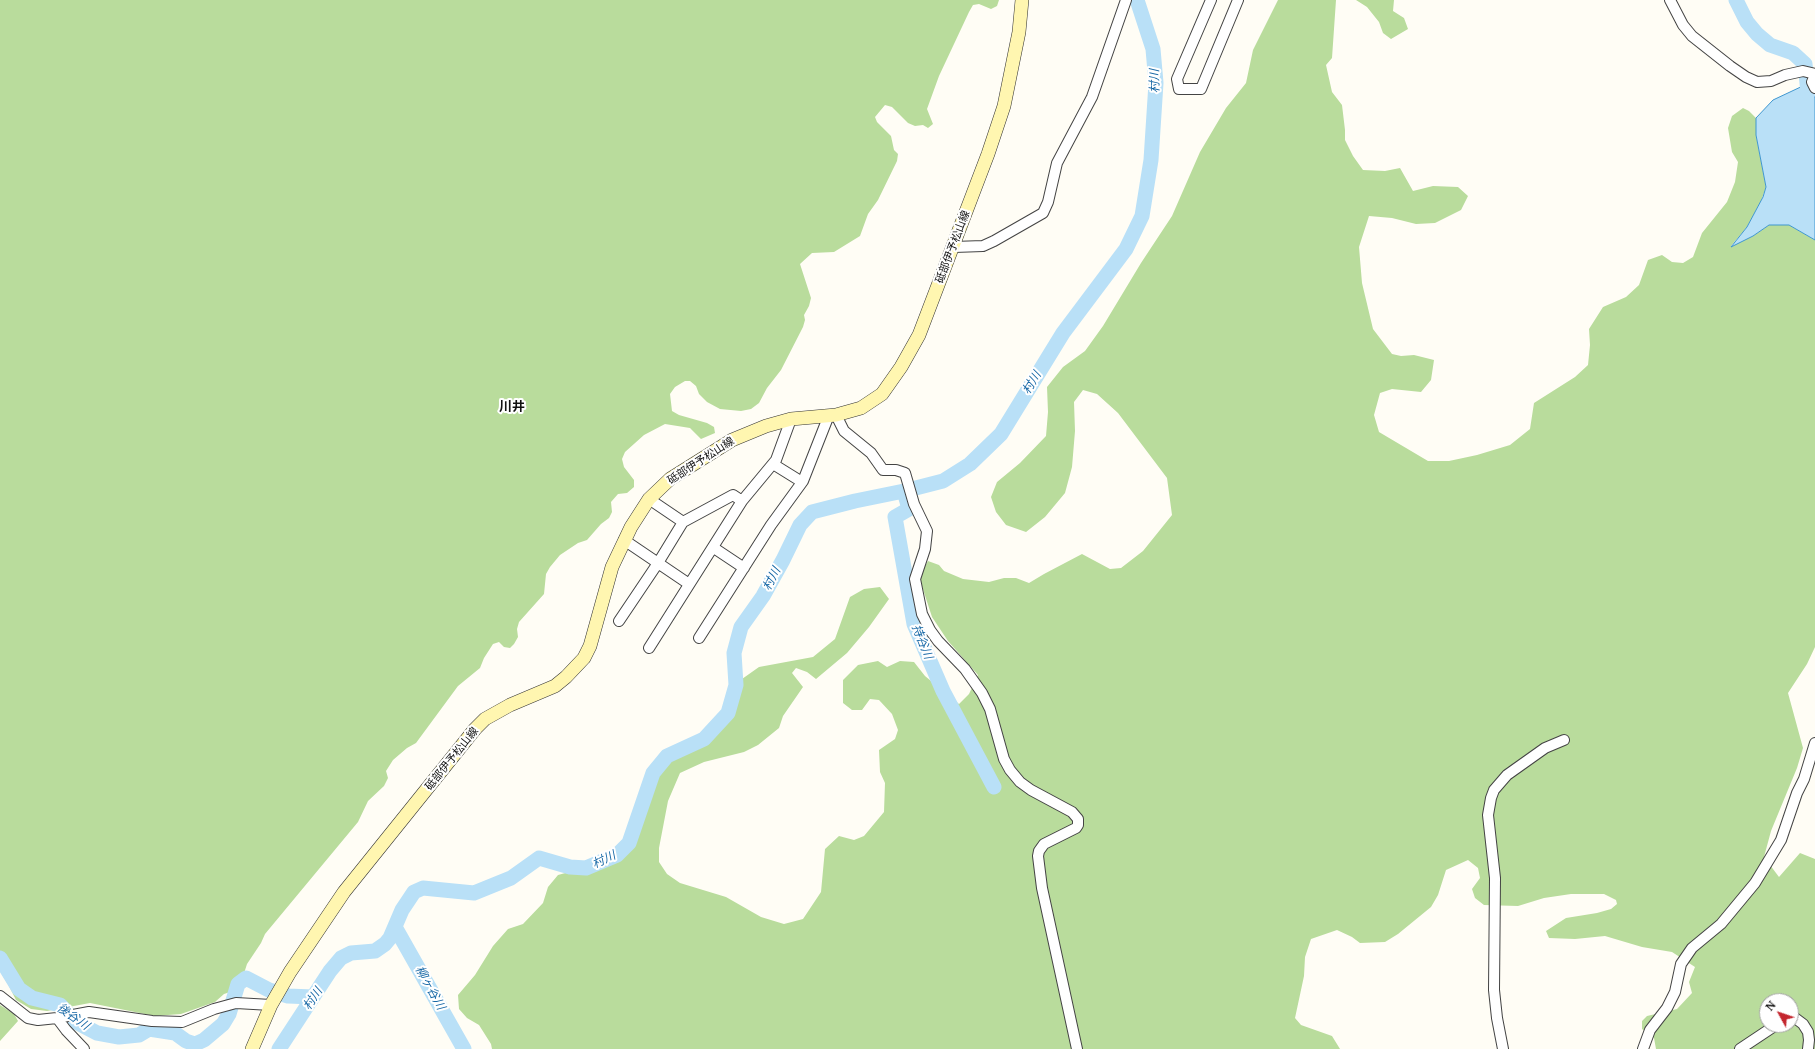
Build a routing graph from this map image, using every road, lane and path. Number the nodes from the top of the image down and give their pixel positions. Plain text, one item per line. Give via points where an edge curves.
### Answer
1 (1022, 0) edge
2 (1126, 0) edge
3 (1211, 0) edge
4 (1238, 0) edge
5 (1670, 0) edge
6 (1815, 74) edge
7 (1815, 88) edge
8 (954, 247) junction
9 (833, 415) junction
10 (791, 419) junction
11 (773, 464) junction
12 (802, 482) junction
13 (649, 499) junction
14 (742, 501) junction
15 (683, 522) junction
16 (624, 540) junction
17 (714, 548) junction
18 (658, 563) junction
19 (744, 568) junction
20 (689, 584) junction
21 (619, 621) dead end
22 (698, 638) dead end
23 (649, 648) dead end
24 (1564, 740) dead end
25 (1815, 743) edge
26 (0, 996) edge
27 (271, 1005) junction
28 (57, 1018) junction
29 (1799, 1021) edge
30 (1764, 1033) edge
31 (84, 1049) edge
32 (252, 1049) edge
33 (1077, 1049) edge
34 (1504, 1049) edge
35 (1643, 1049) edge
36 (1740, 1049) edge
37 (1808, 1049) edge

1 - 8 main road, 砥部伊予松山線 via 1019,32 1004,106
2 - 8 street via 1092,97 1057,163 1048,202 1042,213 983,246
3 - 4 street via 1177,79 1179,88 1201,89
5 - 6 street via 1692,36 1746,77 1757,82 1771,81 1803,71
6 - 7 street via 1812,82
8 - 9 main road, 砥部伊予松山線 via 918,336 882,394 861,408
9 - 10 main road, 砥部伊予松山線
9 - 12 street
9 - 33 street via 844,431 871,453 883,470 905,473 914,504 927,531 925,549 915,580 922,614 938,641 965,669 982,693 990,709 1004,759 1010,770 1031,790 1072,812 1078,819 1076,828 1044,844 1038,856 1042,888
10 - 11 street
10 - 13 main road, 砥部伊予松山線 via 732,440 670,479
11 - 12 street
11 - 14 street
12 - 19 street via 771,524
13 - 15 street
13 - 16 main road, 砥部伊予松山線
14 - 15 street via 733,495
14 - 17 street
15 - 18 street
16 - 18 street
16 - 27 main road, 砥部伊予松山線 via 612,567 590,646 584,658 566,678 554,686 510,705 474,730 344,892
17 - 19 street
17 - 20 street
18 - 20 street
18 - 21 street
19 - 22 street
20 - 23 street
24 - 34 street via 1545,748 1507,775 1494,790 1491,798 1488,815 1495,878 1494,990
25 - 35 street via 1781,840 1755,882 1721,924 1692,948 1681,964 1675,992 1667,1008 1650,1030
26 - 28 street via 28,1018
27 - 28 street via 236,1003 182,1022 159,1022 89,1012
27 - 32 main road, 砥部伊予松山線
28 - 31 street
29 - 37 street via 1808,1032
30 - 36 street

